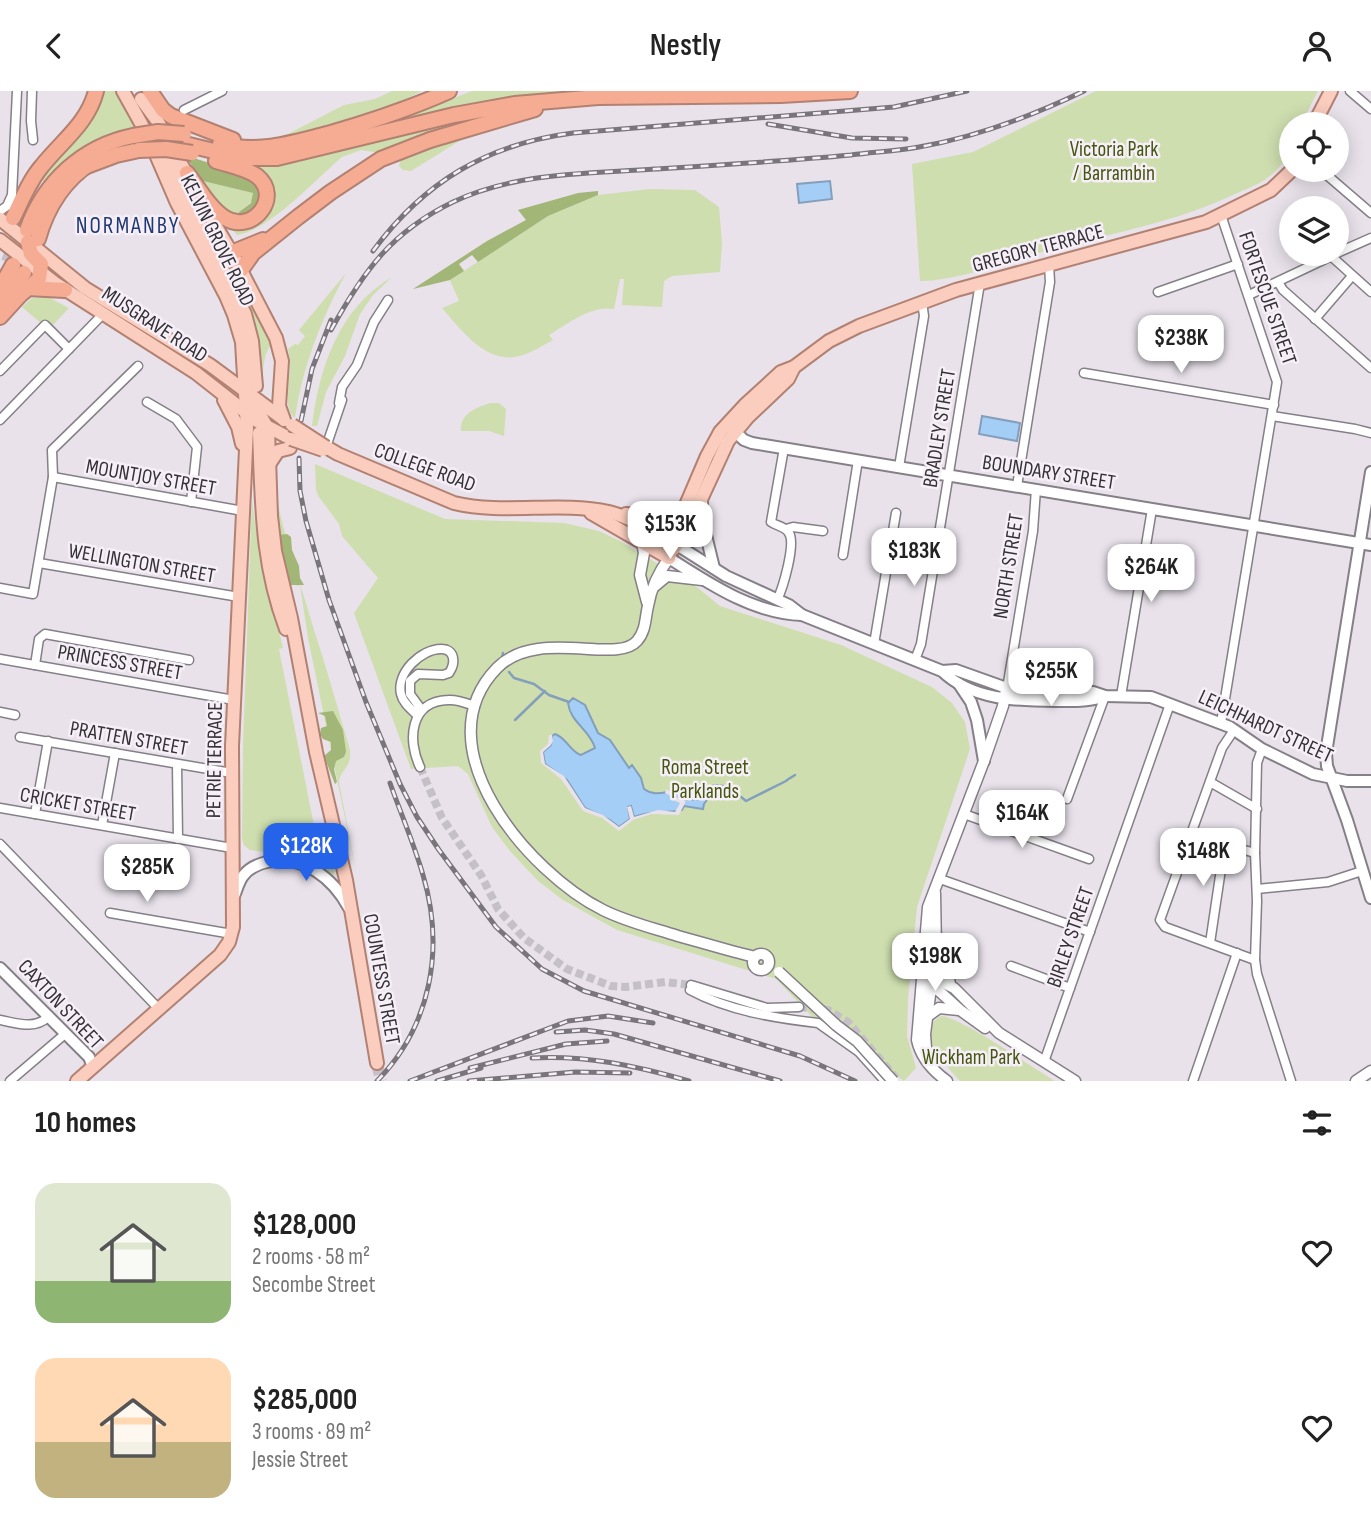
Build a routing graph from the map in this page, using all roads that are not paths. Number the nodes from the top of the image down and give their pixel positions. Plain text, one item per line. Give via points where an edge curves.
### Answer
1 (17, 91) edge
2 (32, 91) edge
3 (96, 91) edge
4 (123, 91) edge
5 (222, 91) edge
6 (429, 91) edge
7 (449, 91) edge
8 (850, 91) edge
9 (1331, 91) edge
10 (1350, 91) edge
11 (143, 94) edge
12 (598, 97) junction
13 (1371, 109) edge
14 (184, 110) dead end
15 (402, 111) junction
16 (1320, 112) edge
17 (33, 140) dead end
18 (136, 143) junction
19 (188, 144) junction
20 (246, 148) junction
21 (187, 173) junction
22 (1279, 182) edge
23 (1335, 182) edge
24 (1371, 213) edge
25 (1221, 215) junction
26 (19, 224) edge
27 (277, 234) junction
28 (1371, 238) edge
29 (0, 240) edge
30 (1349, 248) edge
31 (231, 253) junction
32 (212, 260) junction
33 (1049, 264) junction
34 (1238, 264) junction
35 (1311, 266) edge
36 (1344, 266) edge
37 (11, 268) tunnel mouth
38 (241, 270) junction
39 (41, 273) junction
40 (1352, 276) junction
41 (1278, 282) junction
42 (980, 283) junction
43 (27, 288) junction
44 (65, 290) junction
45 (1158, 292) dead end
46 (1371, 292) edge
47 (1248, 295) junction
48 (2, 296) edge
49 (236, 296) junction
50 (388, 300) dead end
51 (922, 302) junction
52 (103, 314) junction
53 (0, 317) edge
54 (1315, 319) junction
55 (69, 349) junction
56 (138, 366) dead end
57 (1371, 368) edge
58 (0, 371) edge
59 (1084, 373) dead end
60 (250, 390) junction
61 (219, 391) junction
62 (147, 402) dead end
63 (1274, 405) junction
64 (247, 414) junction
65 (1272, 416) junction
66 (0, 419) edge
67 (731, 428) junction
68 (263, 430) junction
69 (289, 433) junction
70 (1371, 433) edge
71 (784, 448) junction
72 (330, 452) junction
73 (245, 458) junction
74 (858, 460) junction
75 (270, 465) junction
76 (899, 467) junction
77 (1371, 472) edge
78 (949, 475) junction
79 (53, 477) junction
80 (1017, 487) junction
81 (1036, 489) junction
82 (702, 498) junction
83 (191, 502) junction
84 (584, 509) junction
85 (1152, 509) junction
86 (243, 511) junction
87 (612, 513) junction
88 (896, 513) dead end
89 (682, 515) junction
90 (1254, 526) junction
91 (786, 529) junction
92 (823, 531) dead end
93 (642, 542) junction
94 (1359, 543) junction
95 (674, 544) junction
96 (1371, 545) edge
97 (843, 555) dead end
98 (669, 558) junction
99 (39, 563) junction
100 (714, 568) junction
101 (705, 581) junction
102 (0, 588) edge
103 (653, 589) junction
104 (239, 597) junction
105 (778, 600) junction
106 (648, 606) junction
107 (802, 615) junction
108 (874, 644) junction
109 (296, 656) junction
110 (0, 659) edge
111 (190, 660) dead end
112 (915, 660) junction
113 (35, 665) junction
114 (943, 671) junction
115 (959, 684) junction
116 (1006, 695) junction
117 (1105, 696) junction
118 (1121, 696) junction
119 (234, 700) junction
120 (1170, 704) junction
121 (475, 706) junction
122 (0, 712) edge
123 (419, 712) junction
124 (15, 715) dead end
125 (1221, 723) junction
126 (1234, 730) junction
127 (20, 737) dead end
128 (48, 741) junction
129 (1262, 749) junction
130 (115, 753) junction
131 (984, 761) junction
132 (177, 764) junction
133 (420, 767) tunnel mouth
134 (232, 773) junction
135 (1332, 779) junction
136 (1371, 781) edge
137 (1210, 782) junction
138 (1067, 799) dead end
139 (0, 808) edge
140 (1257, 809) junction
141 (35, 814) junction
142 (964, 814) junction
143 (102, 825) junction
144 (178, 839) junction
145 (0, 844) edge
146 (232, 848) junction
147 (1255, 853) junction
148 (1089, 859) dead end
149 (1362, 871) junction
150 (940, 879) junction
151 (1257, 888) junction
152 (935, 893) junction
153 (1371, 898) edge
154 (233, 900) junction
155 (110, 913) dead end
156 (352, 914) junction
157 (937, 927) junction
158 (1090, 932) junction
159 (232, 934) junction
160 (1210, 943) junction
161 (1237, 953) junction
162 (1255, 960) junction
163 (1011, 966) dead end
164 (0, 968) edge
165 (922, 973) junction
166 (932, 982) junction
167 (950, 984) junction
168 (1070, 988) junction
169 (799, 1007) tunnel mouth
170 (159, 1009) junction
171 (960, 1010) junction
172 (48, 1017) junction
173 (928, 1017) junction
174 (0, 1020) edge
175 (999, 1033) junction
176 (65, 1034) junction
177 (1044, 1062) junction
178 (377, 1063) tunnel mouth
179 (93, 1067) junction
180 (1371, 1071) edge
181 (896, 1080) edge
182 (10, 1081) edge
183 (77, 1081) edge
184 (885, 1081) edge
185 (1075, 1081) edge
186 (1194, 1081) edge
187 (1291, 1081) edge
188 (1356, 1081) edge

1 - 26 street via 8,206
2 - 17 street
3 - 26 highway via 76,134 37,184
4 - 32 main road, KELVIN GROVE ROAD via 177,203
5 - 14 street
6 - 15 highway
7 - 15 highway
8 - 12 highway
9 - 16 main road
10 - 13 street
11 - 20 highway via 171,116
11 - 21 main road, KELVIN GROVE ROAD
11 - 32 main road, KELVIN GROVE ROAD via 159,142
12 - 19 highway via 476,110 277,158 232,156
12 - 27 highway via 500,118 392,154 331,192
15 - 20 highway via 289,145
18 - 19 highway, bridge via 166,149
18 - 19 highway, bridge via 158,132
18 - 26 highway via 83,168 62,189 46,215
18 - 26 highway via 94,149 66,169
19 - 20 highway
19 - 21 highway via 254,174 264,185 265,205 247,222 228,220
21 - 31 main road, KELVIN GROVE ROAD
22 - 25 main road, GREGORY TERRACE
23 - 24 street
25 - 33 main road, GREGORY TERRACE
25 - 34 street, FORTESCUE STREET
26 - 39 highway via 31,254 41,264
26 - 60 main road, MUSGRAVE ROAD via 97,297
27 - 31 highway
27 - 38 highway via 253,253
28 - 30 street
29 - 39 main road, MUSGRAVE ROAD
31 - 32 main road
31 - 38 main road, KELVIN GROVE ROAD
32 - 49 main road, KELVIN GROVE ROAD
32 - 60 main road, KELVIN GROVE ROAD via 239,329
33 - 42 main road, GREGORY TERRACE
33 - 80 street via 1050,282
34 - 45 street
34 - 47 street, FORTESCUE STREET
35 - 41 street
36 - 40 street
37 - 48 highway
38 - 49 main road
38 - 69 main road, KELVIN GROVE ROAD via 282,357 279,406
39 - 43 highway
39 - 44 main road, MUSGRAVE ROAD
40 - 46 street
40 - 54 street
41 - 47 street
41 - 54 street
42 - 51 main road, GREGORY TERRACE
42 - 78 street, BRADLEY STREET
43 - 44 highway
43 - 53 highway
44 - 52 main road, MUSGRAVE ROAD
47 - 63 street, FORTESCUE STREET via 1277,376
49 - 60 main road, KELVIN GROVE ROAD via 249,327
50 - 72 street via 347,382
51 - 67 main road, GREGORY TERRACE via 839,335 781,372
51 - 76 street via 924,316
52 - 55 street
52 - 61 main road, MUSGRAVE ROAD
54 - 57 street
55 - 58 street via 45,325
55 - 66 street
56 - 79 street via 54,447 50,456
59 - 63 street
60 - 64 main road, KELVIN GROVE ROAD
60 - 68 main road, COUNTESS STREET
60 - 69 main road, COLLEGE ROAD
61 - 64 main road, MUSGRAVE ROAD
61 - 73 main road via 238,427
62 - 83 street via 176,419 197,447
63 - 65 street, FORTESCUE STREET
64 - 68 main road, MUSGRAVE ROAD
64 - 73 main road, PETRIE TERRACE
65 - 70 street
65 - 90 street, FORTESCUE STREET
67 - 71 main road, BOUNDARY STREET via 749,442
67 - 82 main road, GREGORY TERRACE
67 - 89 main road, GREGORY TERRACE via 714,441
68 - 69 main road, MUSGRAVE ROAD
68 - 75 main road, COUNTESS STREET
68 - 109 main road, COUNTESS STREET via 262,533
69 - 72 main road, COLLEGE ROAD, bridge
69 - 72 main road
69 - 75 main road
71 - 74 main road, BOUNDARY STREET
71 - 91 street via 771,522
72 - 84 main road, COLLEGE ROAD via 463,505
73 - 86 main road, PETRIE TERRACE
74 - 76 main road, BOUNDARY STREET
74 - 97 street
75 - 109 main road, COUNTESS STREET via 272,530
76 - 78 main road, BOUNDARY STREET
77 - 94 main road
78 - 80 main road, BOUNDARY STREET
78 - 112 street, BRADLEY STREET
79 - 83 street, MOUNTJOY STREET
79 - 99 street
80 - 81 main road, BOUNDARY STREET
81 - 85 main road, BOUNDARY STREET
81 - 116 street, NORTH STREET
82 - 95 main road, GREGORY TERRACE
82 - 100 main road via 702,519
83 - 86 street, MOUNTJOY STREET
84 - 87 main road, COLLEGE ROAD
84 - 93 main road, COLLEGE ROAD
85 - 90 main road, BOUNDARY STREET
85 - 118 street
86 - 104 main road, PETRIE TERRACE
87 - 89 main road
87 - 95 main road, COLLEGE ROAD
88 - 108 street
89 - 95 main road, GREGORY TERRACE
90 - 94 main road, BOUNDARY STREET
90 - 125 street, FORTESCUE STREET
91 - 92 street
91 - 105 street via 791,543
93 - 98 main road, COLLEGE ROAD
93 - 106 street via 640,576
94 - 96 main road, BOUNDARY STREET
94 - 135 main road via 1326,749
95 - 98 main road, GREGORY TERRACE
95 - 100 main road
98 - 101 main road
98 - 103 street
99 - 102 street via 33,594
99 - 104 street, WELLINGTON STREET
100 - 105 main road
101 - 103 street via 667,576
101 - 107 main road via 737,597
103 - 106 street
104 - 119 main road, PETRIE TERRACE
105 - 107 main road
106 - 121 street via 642,634 634,645 620,650 564,646 518,654 488,678
107 - 108 main road
108 - 112 main road
109 - 156 main road, COUNTESS STREET
110 - 113 street, PRINCESS STREET
111 - 113 street via 45,634 39,639
112 - 114 main road
113 - 119 street, PRINCESS STREET
114 - 115 main road
114 - 116 main road via 956,670
115 - 116 main road
115 - 131 main road via 977,720
116 - 117 main road, LEICHHARDT STREET via 1092,701
116 - 131 street
117 - 118 main road, LEICHHARDT STREET
117 - 138 street
118 - 120 main road, LEICHHARDT STREET via 1148,696
119 - 134 main road, PETRIE TERRACE
120 - 125 main road, LEICHHARDT STREET
120 - 158 street, BIRLEY STREET
121 - 123 street via 448,699
121 - 181 street, bridge via 471,737 479,773 515,837 548,873 584,900 616,916 755,957 765,955 769,964
122 - 124 street
123 - 123 street via 401,696 403,678 421,656 446,650 454,660 449,673 418,674 410,681 410,694
123 - 133 street via 412,741
125 - 126 main road, LEICHHARDT STREET
126 - 129 main road, LEICHHARDT STREET
126 - 137 street
127 - 128 street, PRATTEN STREET
128 - 130 street, PRATTEN STREET
128 - 141 street
129 - 135 main road, LEICHHARDT STREET
129 - 140 street via 1257,761
130 - 132 street, PRATTEN STREET
130 - 143 street
131 - 142 street
132 - 134 street, PRATTEN STREET
132 - 144 street
134 - 146 main road, PETRIE TERRACE
135 - 136 main road, LEICHHARDT STREET
135 - 149 main road
137 - 140 street
137 - 160 street via 1160,920 1165,927
139 - 141 street, CRICKET STREET
140 - 147 street
141 - 143 street, CRICKET STREET
142 - 148 street
142 - 150 street
143 - 144 street, CRICKET STREET
144 - 146 street, CRICKET STREET
145 - 170 street
146 - 154 main road, PETRIE TERRACE
147 - 151 street
147 - 160 street via 1226,846
149 - 151 street via 1328,882
149 - 153 main road
150 - 152 street
150 - 158 street
151 - 162 street
152 - 157 street
152 - 165 street via 928,907
154 - 156 main road via 249,870 284,860 318,872 335,887
154 - 159 main road, PETRIE TERRACE
155 - 159 street
156 - 178 main road, COUNTESS STREET
157 - 166 street
157 - 167 street
158 - 168 street, BIRLEY STREET
159 - 170 main road via 222,952
160 - 161 street
161 - 162 street
161 - 186 street
162 - 187 street
163 - 168 street
164 - 172 main road, CAXTON STREET
165 - 166 street
165 - 173 street via 919,1047 947,1081 926,1048
166 - 167 street
166 - 171 street
166 - 173 street
167 - 175 street
168 - 177 street, BIRLEY STREET
169 - 184 street via 767,1008 690,988 704,998 825,1026 859,1052
170 - 179 main road
171 - 173 street via 939,1008
171 - 175 street
172 - 174 street via 33,1025
172 - 176 main road, CAXTON STREET
175 - 177 street
176 - 179 main road, CAXTON STREET via 90,1058
176 - 182 street
177 - 185 street
179 - 183 main road
180 - 188 street

